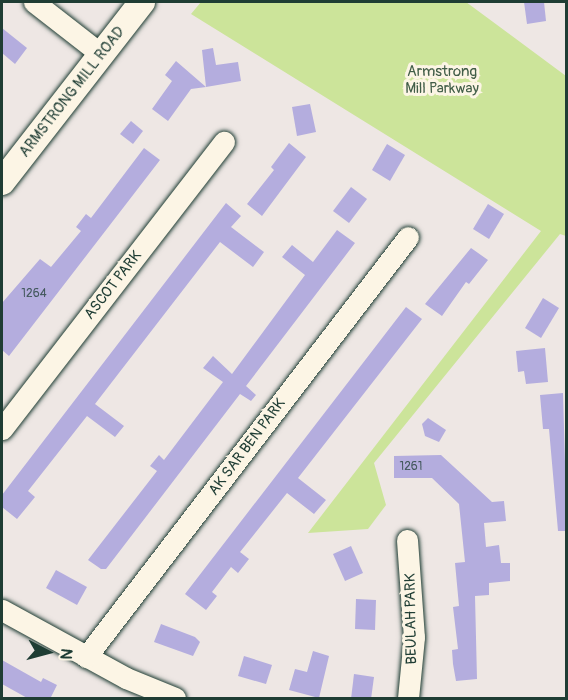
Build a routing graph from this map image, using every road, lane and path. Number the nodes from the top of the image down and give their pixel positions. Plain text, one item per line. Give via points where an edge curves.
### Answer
1 (33, 2) edge
2 (142, 2) edge
3 (102, 55) junction
4 (224, 141) dead end
5 (2, 182) edge
6 (408, 237) dead end
7 (2, 429) edge
8 (407, 540) dead end
9 (2, 610) edge
10 (86, 657) junction
11 (175, 699) edge
12 (408, 699) edge

1 - 3 street
2 - 3 main road, ARMSTRONG MILL ROAD
3 - 5 main road, ARMSTRONG MILL ROAD
4 - 7 street, ASCOT PARK
6 - 10 street, AK SAR BEN PARK
8 - 12 street, BEULAH PARK via 414,637
9 - 10 street
10 - 11 street

